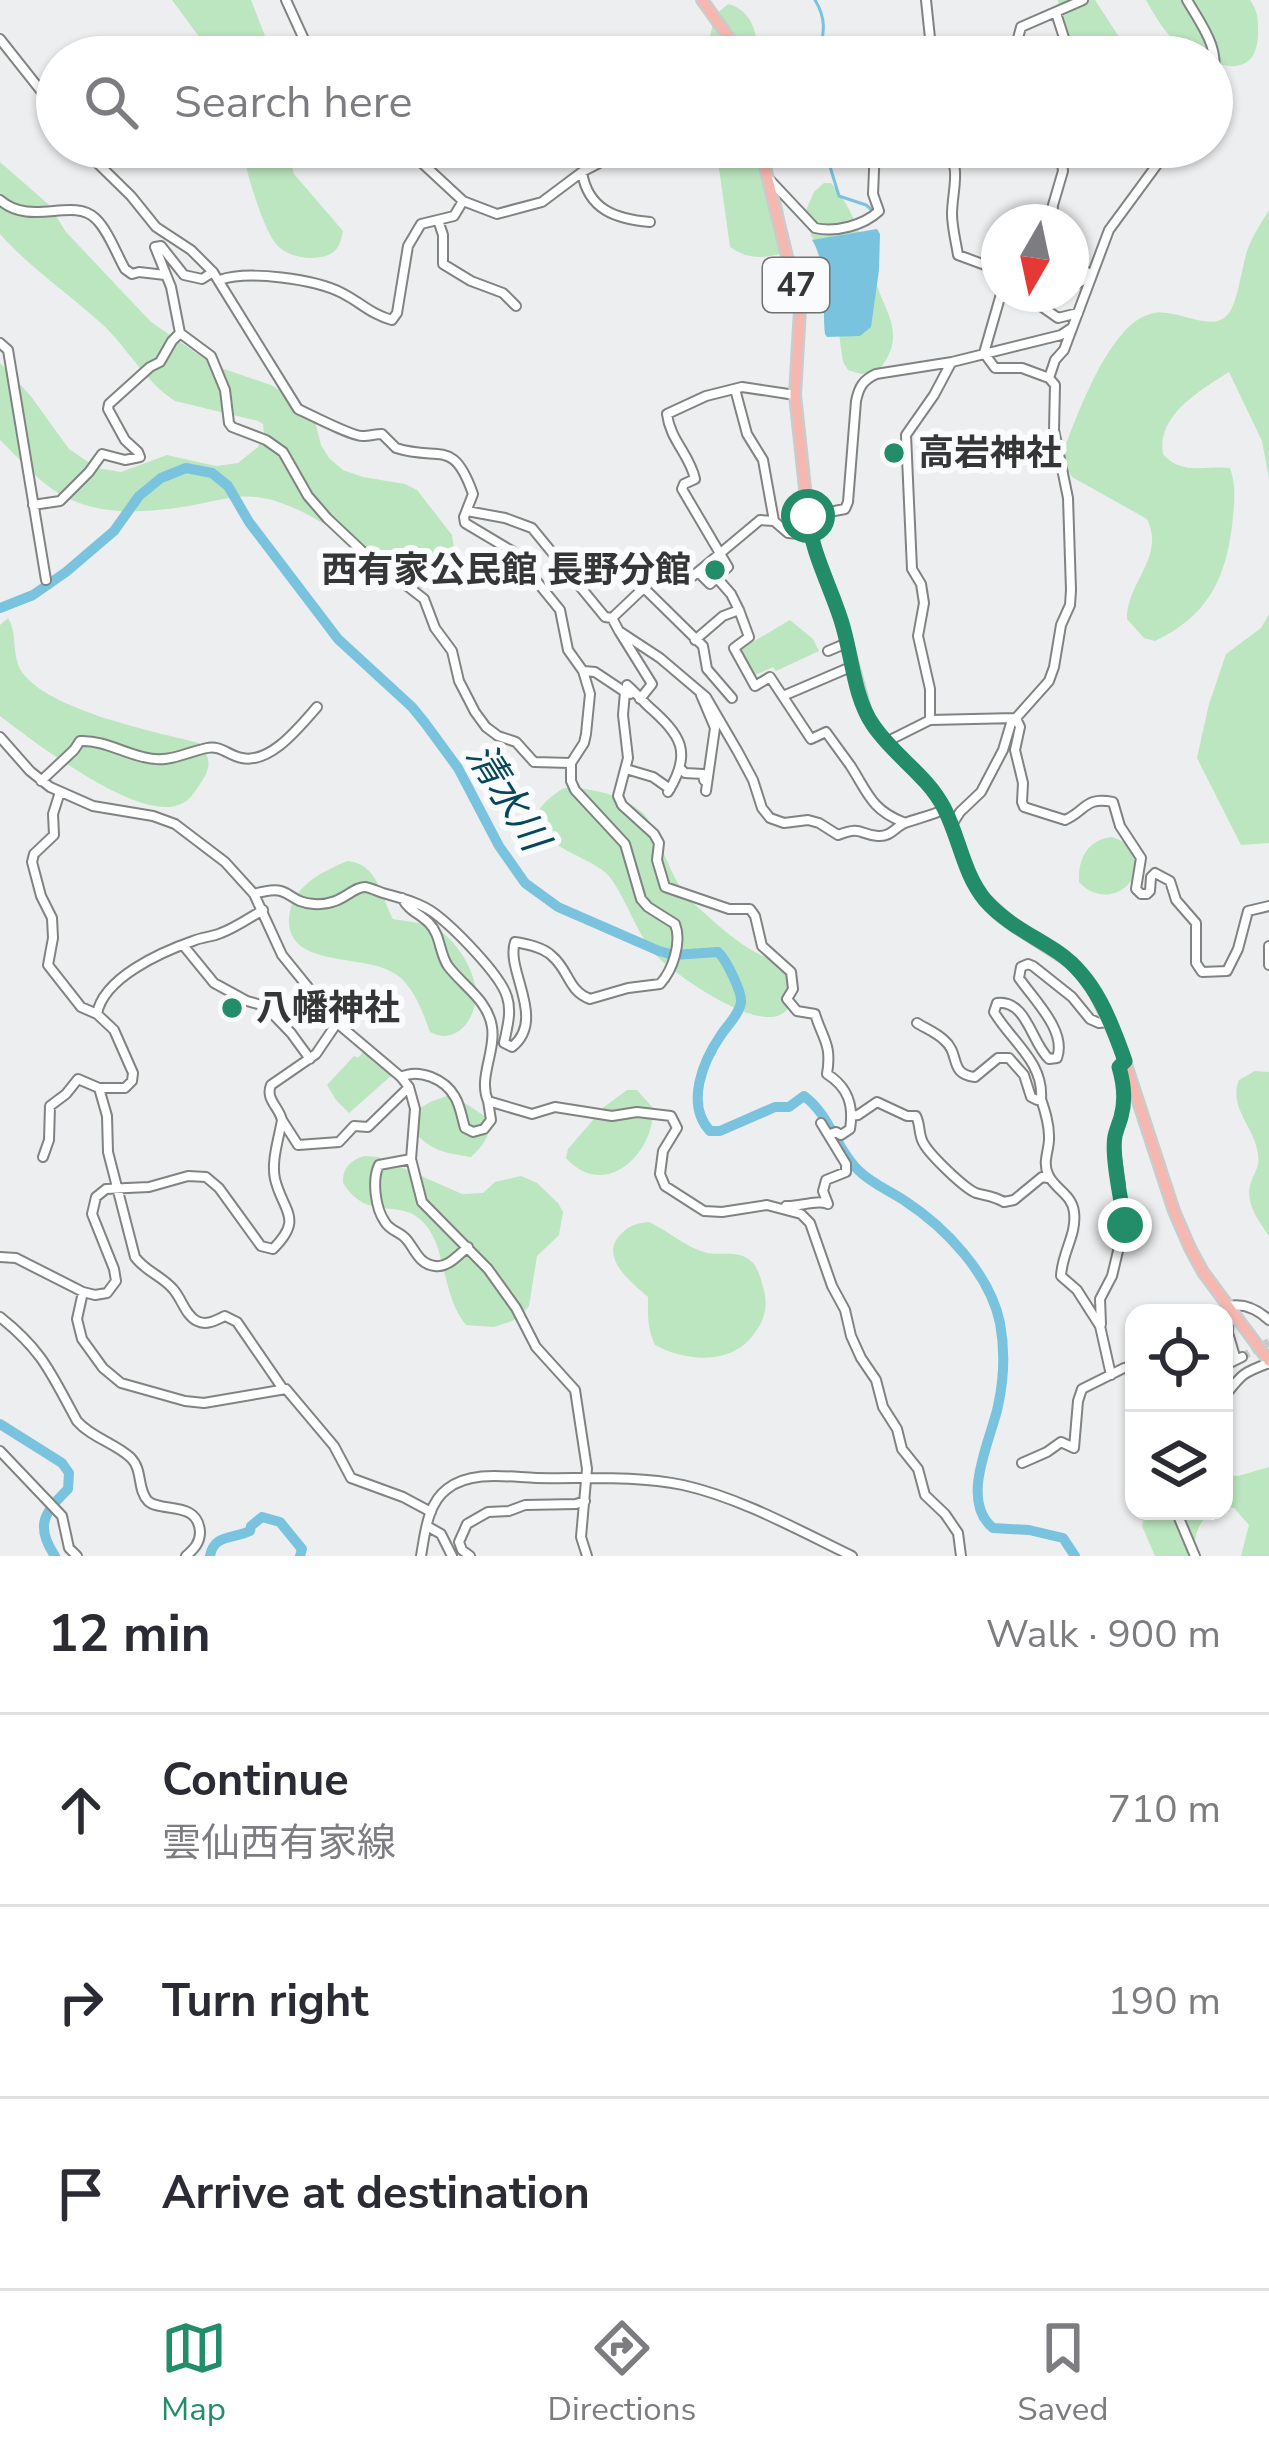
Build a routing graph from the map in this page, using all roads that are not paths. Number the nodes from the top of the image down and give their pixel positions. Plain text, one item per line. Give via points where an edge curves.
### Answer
1 (286, 0) edge
2 (702, 0) edge
3 (926, 0) edge
4 (1083, 0) edge
5 (1187, 0) edge
6 (1056, 13) junction
7 (302, 36) edge
8 (728, 36) edge
9 (930, 36) edge
10 (1019, 36) edge
11 (1063, 36) edge
12 (1207, 36) edge
13 (0, 39) edge
14 (36, 84) edge
15 (102, 168) edge
16 (427, 168) edge
17 (591, 168) edge
18 (765, 168) edge
19 (874, 168) edge
20 (954, 168) edge
21 (1061, 168) edge
22 (1155, 168) edge
23 (583, 172) junction
24 (768, 178) junction
25 (0, 200) edge
26 (463, 201) junction
27 (1053, 204) edge
28 (438, 220) junction
29 (650, 222) dead end
30 (981, 263) edge
31 (1094, 267) junction
32 (1089, 273) edge
33 (165, 275) junction
34 (217, 276) junction
35 (516, 306) dead end
36 (998, 312) edge
37 (1049, 312) edge
38 (1078, 313) junction
39 (1071, 328) junction
40 (180, 333) junction
41 (0, 343) edge
42 (984, 352) junction
43 (952, 362) junction
44 (1049, 378) junction
45 (735, 389) junction
46 (795, 395) junction
47 (33, 505) junction
48 (466, 512) junction
49 (808, 516) junction
50 (775, 521) junction
51 (810, 535) junction
52 (719, 554) junction
53 (698, 572) junction
54 (717, 578) junction
55 (46, 580) dead end
56 (643, 586) junction
57 (739, 610) junction
58 (612, 618) junction
59 (619, 631) junction
60 (695, 640) junction
61 (848, 643) junction
62 (828, 651) dead end
63 (853, 666) junction
64 (583, 671) junction
65 (701, 693) junction
66 (782, 696) junction
67 (732, 698) dead end
68 (640, 699) junction
69 (625, 702) junction
70 (317, 707) dead end
71 (1014, 718) junction
72 (930, 720) junction
73 (0, 737) edge
74 (886, 742) junction
75 (572, 763) junction
76 (626, 769) junction
77 (681, 769) junction
78 (41, 781) junction
79 (60, 792) junction
80 (945, 809) junction
81 (904, 823) junction
82 (951, 826) junction
83 (254, 894) junction
84 (401, 897) junction
85 (1269, 906) edge
86 (263, 910) junction
87 (183, 945) junction
88 (1269, 946) edge
89 (1269, 965) edge
90 (97, 1013) junction
91 (1110, 1022) junction
92 (338, 1023) junction
93 (917, 1023) dead end
94 (310, 1058) junction
95 (1125, 1061) junction
96 (401, 1077) junction
97 (409, 1087) junction
98 (99, 1088) junction
99 (1041, 1099) junction
100 (488, 1101) junction
101 (851, 1116) junction
102 (282, 1120) junction
103 (821, 1124) dead end
104 (832, 1133) junction
105 (43, 1157) dead end
106 (411, 1159) junction
107 (1049, 1178) junction
108 (117, 1187) junction
109 (767, 1205) junction
110 (468, 1247) junction
111 (0, 1257) edge
112 (83, 1292) junction
113 (1227, 1304) edge
114 (1233, 1307) edge
115 (1233, 1312) edge
116 (0, 1317) edge
117 (1269, 1320) edge
118 (1100, 1326) junction
119 (1269, 1362) edge
120 (1125, 1368) edge
121 (1111, 1375) junction
122 (1233, 1387) edge
123 (284, 1389) junction
124 (0, 1451) edge
125 (1022, 1463) dead end
126 (587, 1479) junction
127 (585, 1502) junction
128 (431, 1512) junction
129 (1180, 1520) edge
130 (427, 1526) junction
131 (1194, 1554) edge
132 (77, 1556) edge
133 (186, 1556) edge
134 (421, 1556) edge
135 (452, 1556) edge
136 (470, 1556) edge
137 (586, 1556) edge
138 (852, 1556) edge
139 (961, 1556) edge
140 (1208, 1556) edge

1 - 7 street
2 - 8 main road
3 - 9 street
4 - 6 street
5 - 12 street
6 - 10 street via 1021,27
6 - 11 street
13 - 14 street
15 - 34 street via 156,227
16 - 26 street
17 - 23 street
18 - 24 main road, 47
19 - 24 street via 879,211 820,230
20 - 30 street via 958,255
21 - 27 street
22 - 31 street via 1109,230
23 - 26 street via 542,202 497,214
23 - 29 street via 588,194 611,214
24 - 46 main road, 47 via 800,309
25 - 33 street via 17,211 86,211 125,269
26 - 28 street via 454,216
28 - 34 street via 423,222 411,238 392,320 327,287
28 - 35 street via 443,264
31 - 32 street
31 - 38 street
33 - 34 street via 156,245 184,275
33 - 40 street
34 - 48 street via 298,409 347,433 382,434 404,451 448,454 473,494
36 - 42 street
37 - 38 street via 1058,319
38 - 39 street
39 - 42 street
39 - 44 street
40 - 47 street via 160,362 109,404 140,458 102,454 60,501
40 - 75 street via 211,356 232,427 283,452 327,518 424,599 486,728 535,762
41 - 47 street via 8,350
42 - 43 street
42 - 44 street via 995,368
43 - 49 street via 862,383 848,502
43 - 72 street via 906,435
44 - 71 street via 1068,498 1071,598 1049,681
45 - 46 street
45 - 50 street via 746,434 763,460
45 - 52 street via 667,414 695,478 682,489
46 - 49 main road, 47
47 - 55 street
48 - 58 street via 532,528 596,610
48 - 64 street via 465,523 512,551 554,600
49 - 51 main road, 47
50 - 51 street via 788,533
50 - 52 street via 754,523
51 - 61 main road, 47
52 - 53 street
52 - 54 street via 728,567
53 - 54 street via 708,584
53 - 56 street
54 - 57 street
56 - 58 street
56 - 60 street
57 - 60 street
57 - 66 street via 749,637 734,648 755,686 770,677
58 - 59 street
59 - 65 street
59 - 68 street via 652,684
60 - 67 street
61 - 62 street
61 - 63 main road, 47
63 - 66 street
63 - 74 main road, 47 via 867,716
64 - 69 street via 621,687
64 - 75 street via 586,734
65 - 77 street via 715,728 706,789 703,774
65 - 81 street via 770,818 808,820 838,835 890,834
66 - 81 street via 811,739 826,732 870,801
68 - 69 street via 627,685
68 - 77 street via 675,732
69 - 76 street
70 - 78 street via 276,749 250,759 216,747 166,761 80,741
71 - 72 street
71 - 82 street via 981,791
71 - 85 street via 1024,807 1065,820 1089,802 1113,802 1141,858 1136,889 1147,894 1155,873 1169,880 1196,923 1202,972 1227,971 1248,911
72 - 74 street
73 - 78 street
74 - 80 main road, 47
75 - 84 street via 574,790 626,844 640,899 675,924 664,981 590,999 574,990 556,958 515,942 526,1000 522,1037 507,1046 503,987 433,911
76 - 77 street via 669,790
76 - 101 street via 618,796 654,834 665,886 753,911 762,946 791,972 787,999 817,1017 830,1050 827,1074 845,1088
78 - 79 street
79 - 83 street via 175,824
79 - 90 street via 54,836 32,862 52,918 48,965 80,1007
80 - 81 street
80 - 82 main road, 47
82 - 91 main road, 47 via 981,895 1083,974
83 - 84 street via 272,888 331,904 368,887
83 - 86 street
84 - 100 street via 429,922 445,962 489,1017
86 - 87 street
86 - 92 street via 282,955
87 - 90 street via 118,979
87 - 94 street via 214,983 265,1006
88 - 89 street
90 - 98 street via 120,1040 133,1077 125,1088
91 - 95 main road, 47
91 - 99 street via 1090,1019 1033,967 1021,967 1019,978 1059,1036 1059,1055 1044,1055 1012,1004 1002,1001 994,1012 1036,1067
92 - 94 street
92 - 96 street
93 - 99 street via 946,1041 961,1074 975,1077 1006,1057 1031,1097
94 - 102 street via 269,1089
95 - 113 main road, 47 via 1174,1211
95 - 118 street via 1114,1138 1125,1225 1100,1299
96 - 97 street
96 - 100 street via 425,1073 454,1093 473,1132 490,1120
97 - 102 street via 368,1127 354,1126 339,1142 298,1145
97 - 106 street
98 - 105 street via 78,1079 50,1106
98 - 108 street
99 - 107 street
100 - 109 street via 532,1114 555,1107 671,1115 676,1128 663,1151 664,1186 714,1213
101 - 104 street via 850,1129
101 - 107 street via 877,1102 916,1116 923,1143 953,1175 1004,1202
102 - 108 street via 274,1172 291,1227 273,1249 261,1246 206,1177
103 - 104 street
104 - 109 street via 847,1168 825,1182 829,1203
106 - 110 street via 422,1202
106 - 110 street via 376,1170 385,1222 427,1264 447,1264
107 - 118 street via 1074,1208 1061,1276
108 - 112 street via 100,1192 92,1214 116,1281 107,1293
108 - 123 street via 138,1262 162,1277 198,1322 237,1322
109 - 139 street via 810,1223 902,1449 925,1495 958,1533
110 - 126 street via 575,1390
111 - 112 street
112 - 123 street via 82,1339 121,1383 204,1403
114 - 117 street
115 - 119 main road, 47
116 - 133 street via 38,1352 85,1430 136,1463 149,1502 196,1520 198,1541
118 - 121 street
119 - 122 street
120 - 121 street
121 - 125 street via 1082,1389 1074,1448 1061,1442
123 - 128 street via 351,1478
124 - 132 street via 62,1516
126 - 127 street
126 - 128 street via 472,1478 449,1487
126 - 138 street via 705,1491
127 - 136 street via 488,1512 467,1524 458,1542
127 - 137 street
128 - 130 street
129 - 131 street
130 - 134 street
130 - 135 street
131 - 140 street

